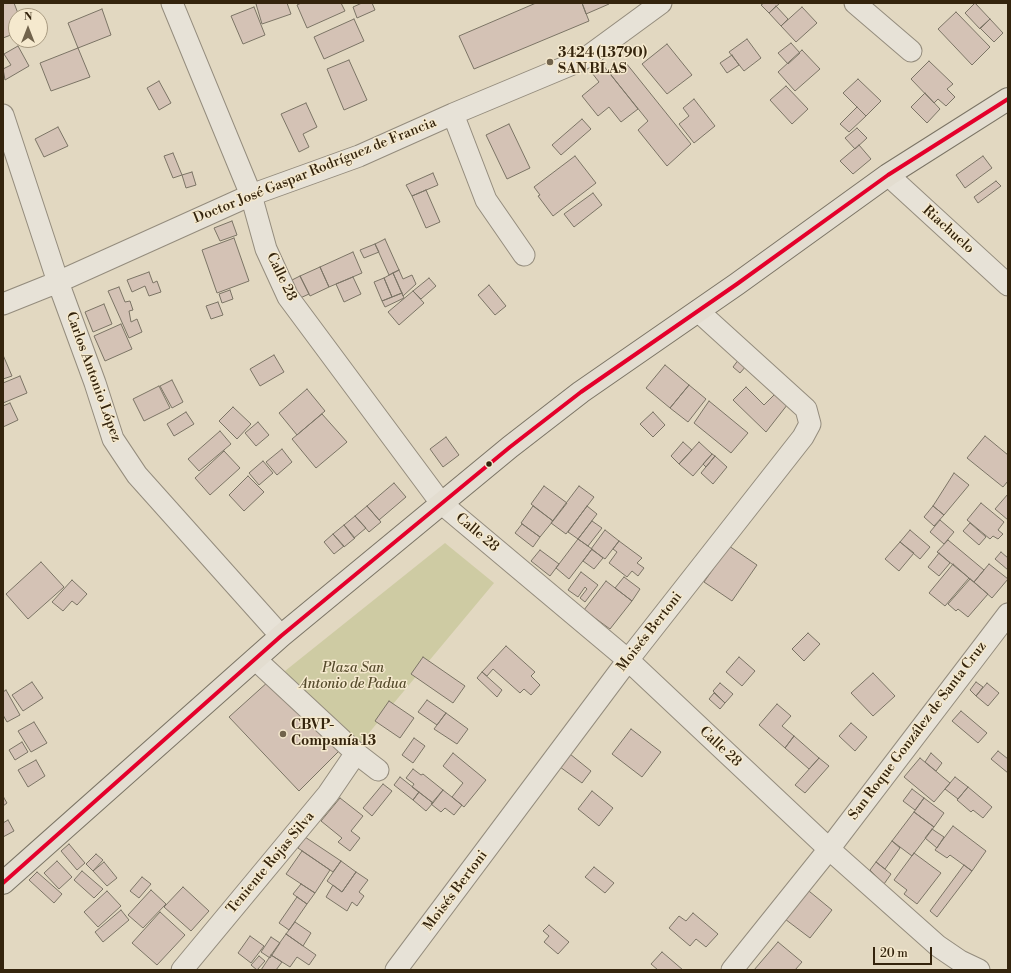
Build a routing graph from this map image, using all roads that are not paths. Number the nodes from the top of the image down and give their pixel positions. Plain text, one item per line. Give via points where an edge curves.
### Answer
1 (172, 3) edge
2 (661, 3) edge
3 (855, 3) edge
4 (911, 51) dead end
5 (1008, 99) edge
6 (453, 114) junction
7 (3, 115) edge
8 (888, 176) junction
9 (252, 195) junction
10 (524, 255) dead end
11 (58, 282) junction
12 (1008, 285) edge
13 (3, 304) edge
14 (698, 311) junction
15 (441, 503) junction
16 (1008, 614) edge
17 (281, 636) junction
18 (255, 659) junction
19 (628, 660) junction
20 (356, 753) junction
21 (378, 770) dead end
22 (828, 849) junction
23 (3, 883) edge
24 (956, 965) edge
25 (182, 970) edge
26 (396, 970) edge
27 (732, 970) edge
28 (979, 970) edge

1 - 9 street, Calle 28
2 - 6 street, Doctor José Gaspar Rodríguez de Francia via 590,55
3 - 4 street
5 - 8 main road
6 - 9 street, Doctor José Gaspar Rodríguez de Francia via 359,156
6 - 10 street via 486,200
7 - 11 street, Carlos Antonio López
8 - 12 street, Riachuelo
8 - 14 main road
9 - 11 street, Doctor José Gaspar Rodríguez de Francia
9 - 15 street, Calle 28 via 266,249 288,297
11 - 13 street, Doctor José Gaspar Rodríguez de Francia
11 - 17 street, Carlos Antonio López via 113,439 137,475
14 - 15 main road via 580,392
14 - 19 street, Moisés Bertoni via 806,409 810,424 798,443
15 - 17 main road
15 - 19 street, Calle 28
16 - 22 street, San Roque González de Santa Cruz
17 - 18 main road
18 - 20 street
18 - 23 main road
19 - 22 street, Calle 28
19 - 26 street, Moisés Bertoni
20 - 21 street
20 - 25 street, Teniente Rojas Silva via 328,794
22 - 24 street, Calle 28
22 - 27 street, San Roque González de Santa Cruz
24 - 28 street, Calle 28

